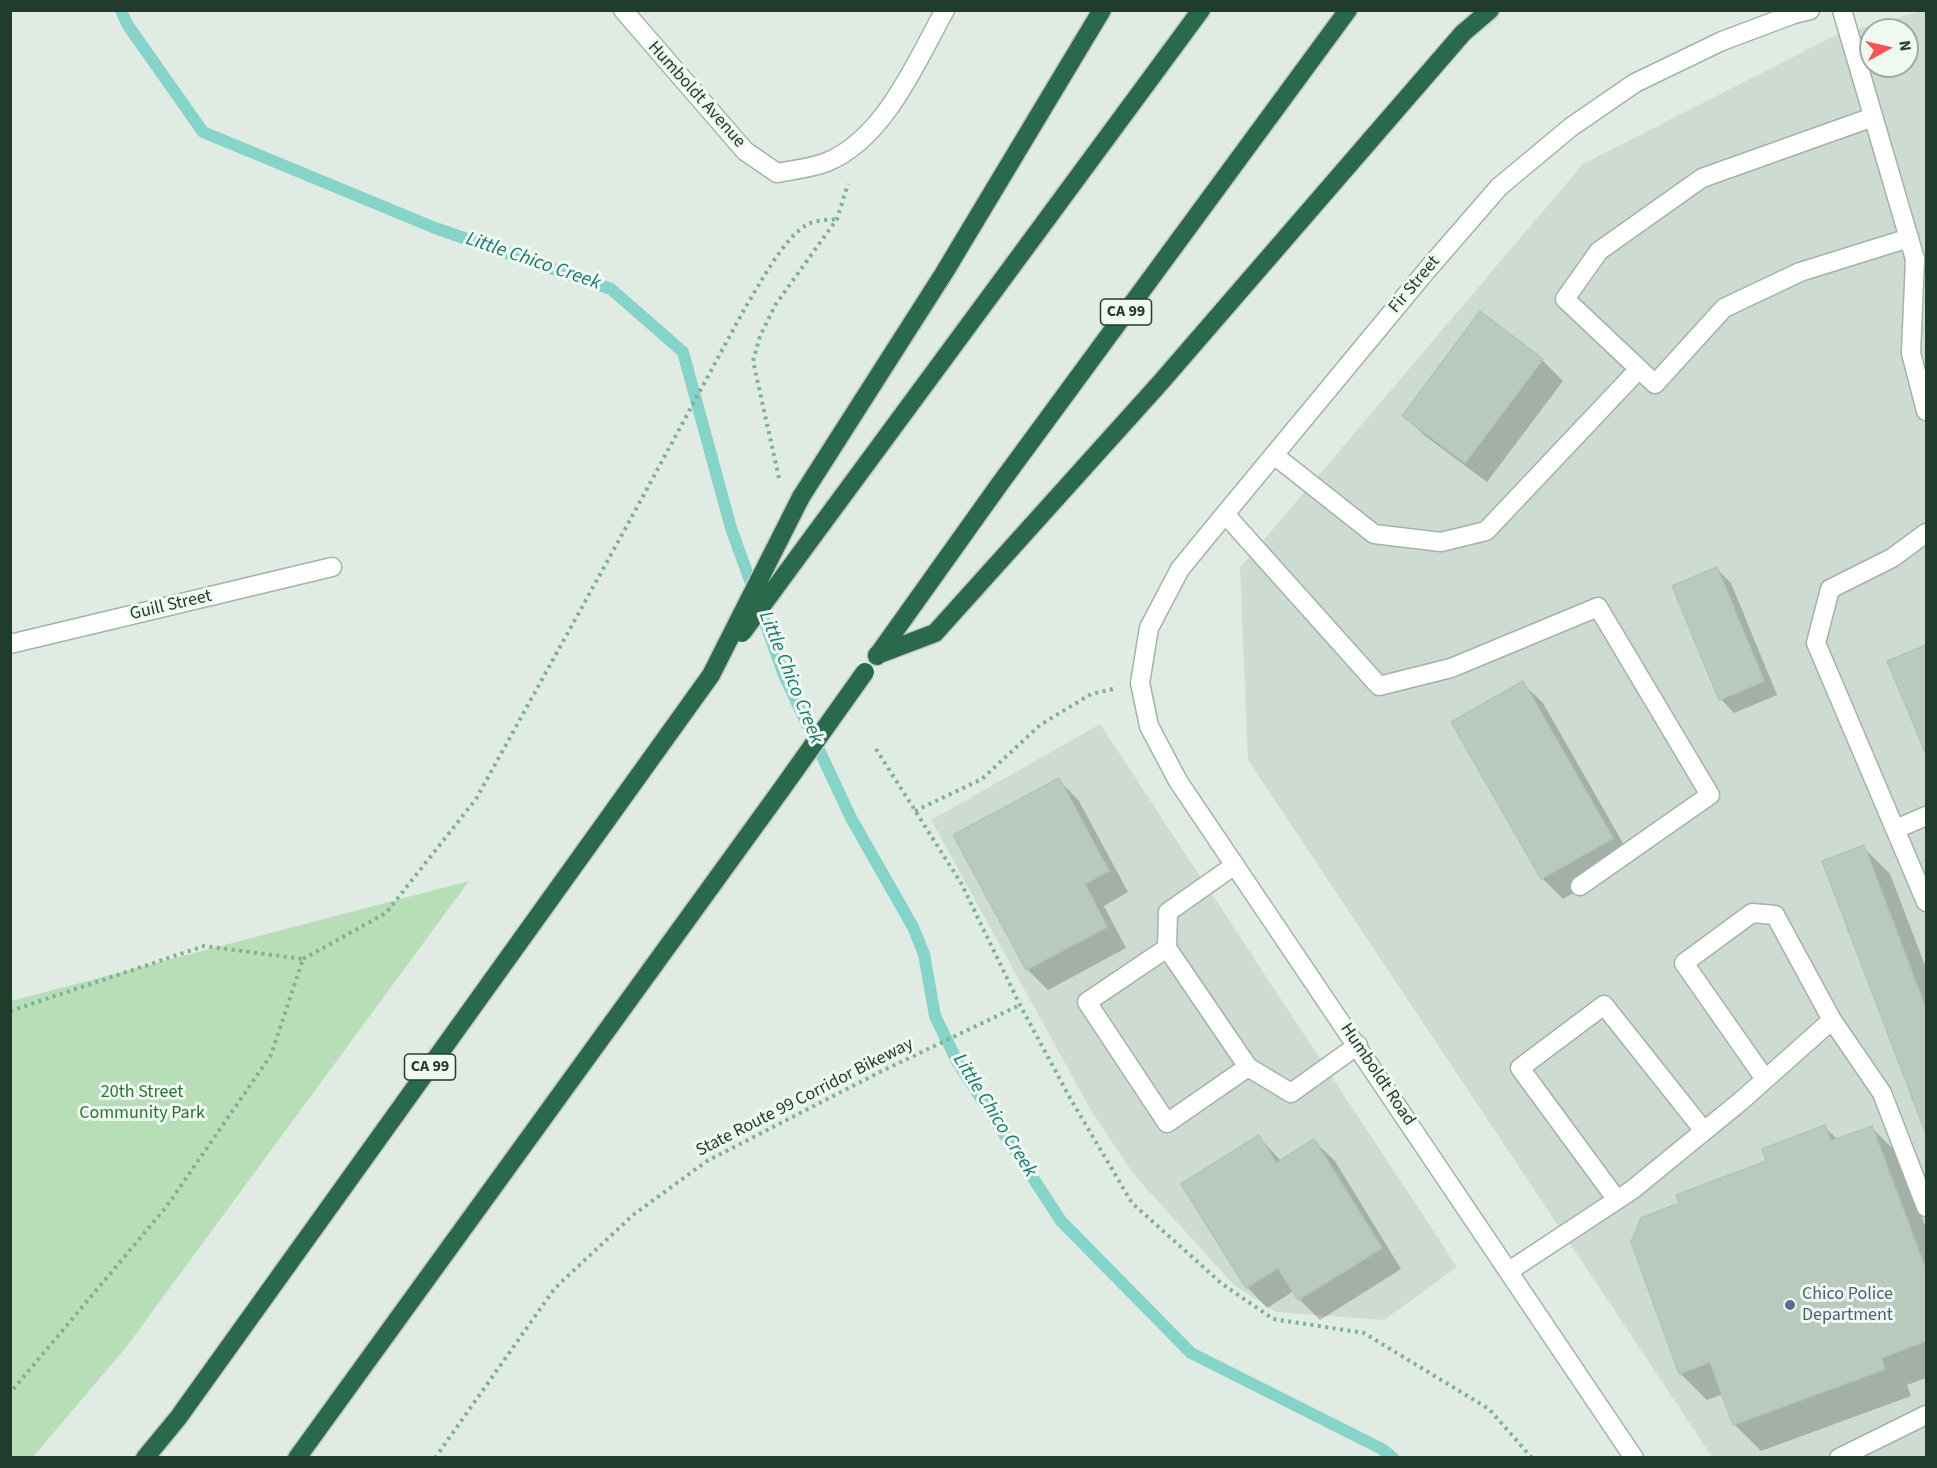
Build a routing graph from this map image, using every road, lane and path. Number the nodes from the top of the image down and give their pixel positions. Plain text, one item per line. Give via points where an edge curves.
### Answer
1 (623, 10) edge
2 (945, 10) edge
3 (1102, 10) edge
4 (1201, 10) edge
5 (1348, 10) edge
6 (1490, 10) edge
7 (1810, 10) edge
8 (1842, 10) edge
9 (1873, 117) junction
10 (863, 140) junction
11 (837, 219) junction
12 (1909, 238) junction
13 (1915, 260) junction
14 (1926, 281) edge
15 (1639, 369) junction
16 (1926, 411) edge
17 (1274, 455) junction
18 (780, 482) dead end
19 (1225, 514) junction
20 (1926, 533) edge
21 (332, 567) dead end
22 (10, 644) edge
23 (877, 655) junction
24 (711, 675) junction
25 (1140, 683) junction
26 (876, 749) dead end
27 (915, 811) junction
28 (1926, 816) edge
29 (1896, 829) junction
30 (1235, 865) junction
31 (1580, 886) dead end
32 (1926, 902) edge
33 (1167, 948) junction
34 (303, 959) junction
35 (1020, 1005) junction
36 (10, 1011) edge
37 (1832, 1020) junction
38 (1358, 1045) junction
39 (1248, 1067) junction
40 (1765, 1079) junction
41 (1704, 1131) junction
42 (1617, 1200) junction
43 (1926, 1207) edge
44 (1509, 1271) junction
45 (10, 1393) edge
46 (1926, 1415) edge
47 (145, 1458) edge
48 (297, 1458) edge
49 (435, 1458) edge
50 (1532, 1458) edge
51 (1634, 1458) edge
52 (1839, 1458) edge

1 - 10 street, Humboldt Avenue via 745,151 777,173 827,162
2 - 10 street via 893,104
3 - 24 highway, bridge via 944,273 801,497
4 - 24 highway, CA 99, bridge
5 - 23 highway, CA 99
6 - 23 highway via 1463,33 1161,382 935,633
7 - 17 street, Fir Street via 1722,41 1635,82 1571,127 1499,187
8 - 9 street
9 - 12 street
9 - 15 street via 1702,178 1599,251 1565,299
10 - 11 path
11 - 18 path via 776,304 753,361
11 - 34 path via 809,224 784,246 745,308 476,799 386,913
12 - 13 street
12 - 15 street via 1800,272 1724,308 1655,384
13 - 14 street
13 - 16 street via 1911,353
15 - 17 street via 1486,531 1441,542 1374,534
17 - 19 street, Fir Street
19 - 25 street, Fir Street via 1180,569 1149,628
19 - 31 street via 1378,686 1451,668 1598,607 1710,795
20 - 29 street via 1892,558 1830,589 1816,643
21 - 22 street, Guill Street
23 - 48 highway, CA 99, bridge
24 - 47 highway, CA 99 via 178,1418
25 - 27 path via 1090,694 1040,725 982,779
25 - 30 street, Humboldt Road via 1149,726 1178,781
26 - 27 path
27 - 35 path via 961,883
28 - 29 street
29 - 32 street
30 - 33 street via 1168,912
30 - 38 street, Humboldt Road
33 - 39 street
33 - 39 street via 1087,1002 1167,1123
34 - 36 path via 204,946
34 - 45 path via 271,1055 166,1206
35 - 49 path, State Route 99 Corridor Bikeway via 707,1161 633,1215 555,1288
35 - 50 path via 1132,1203 1221,1283 1273,1319 1364,1333 1489,1409
37 - 40 street
37 - 40 street via 1775,915 1752,913 1684,963
37 - 43 street via 1882,1093
38 - 39 street via 1291,1093
38 - 44 street, Humboldt Road
40 - 41 street
41 - 42 street
41 - 42 street via 1604,1005 1520,1068
42 - 44 street
44 - 51 street, Humboldt Road
46 - 52 street

